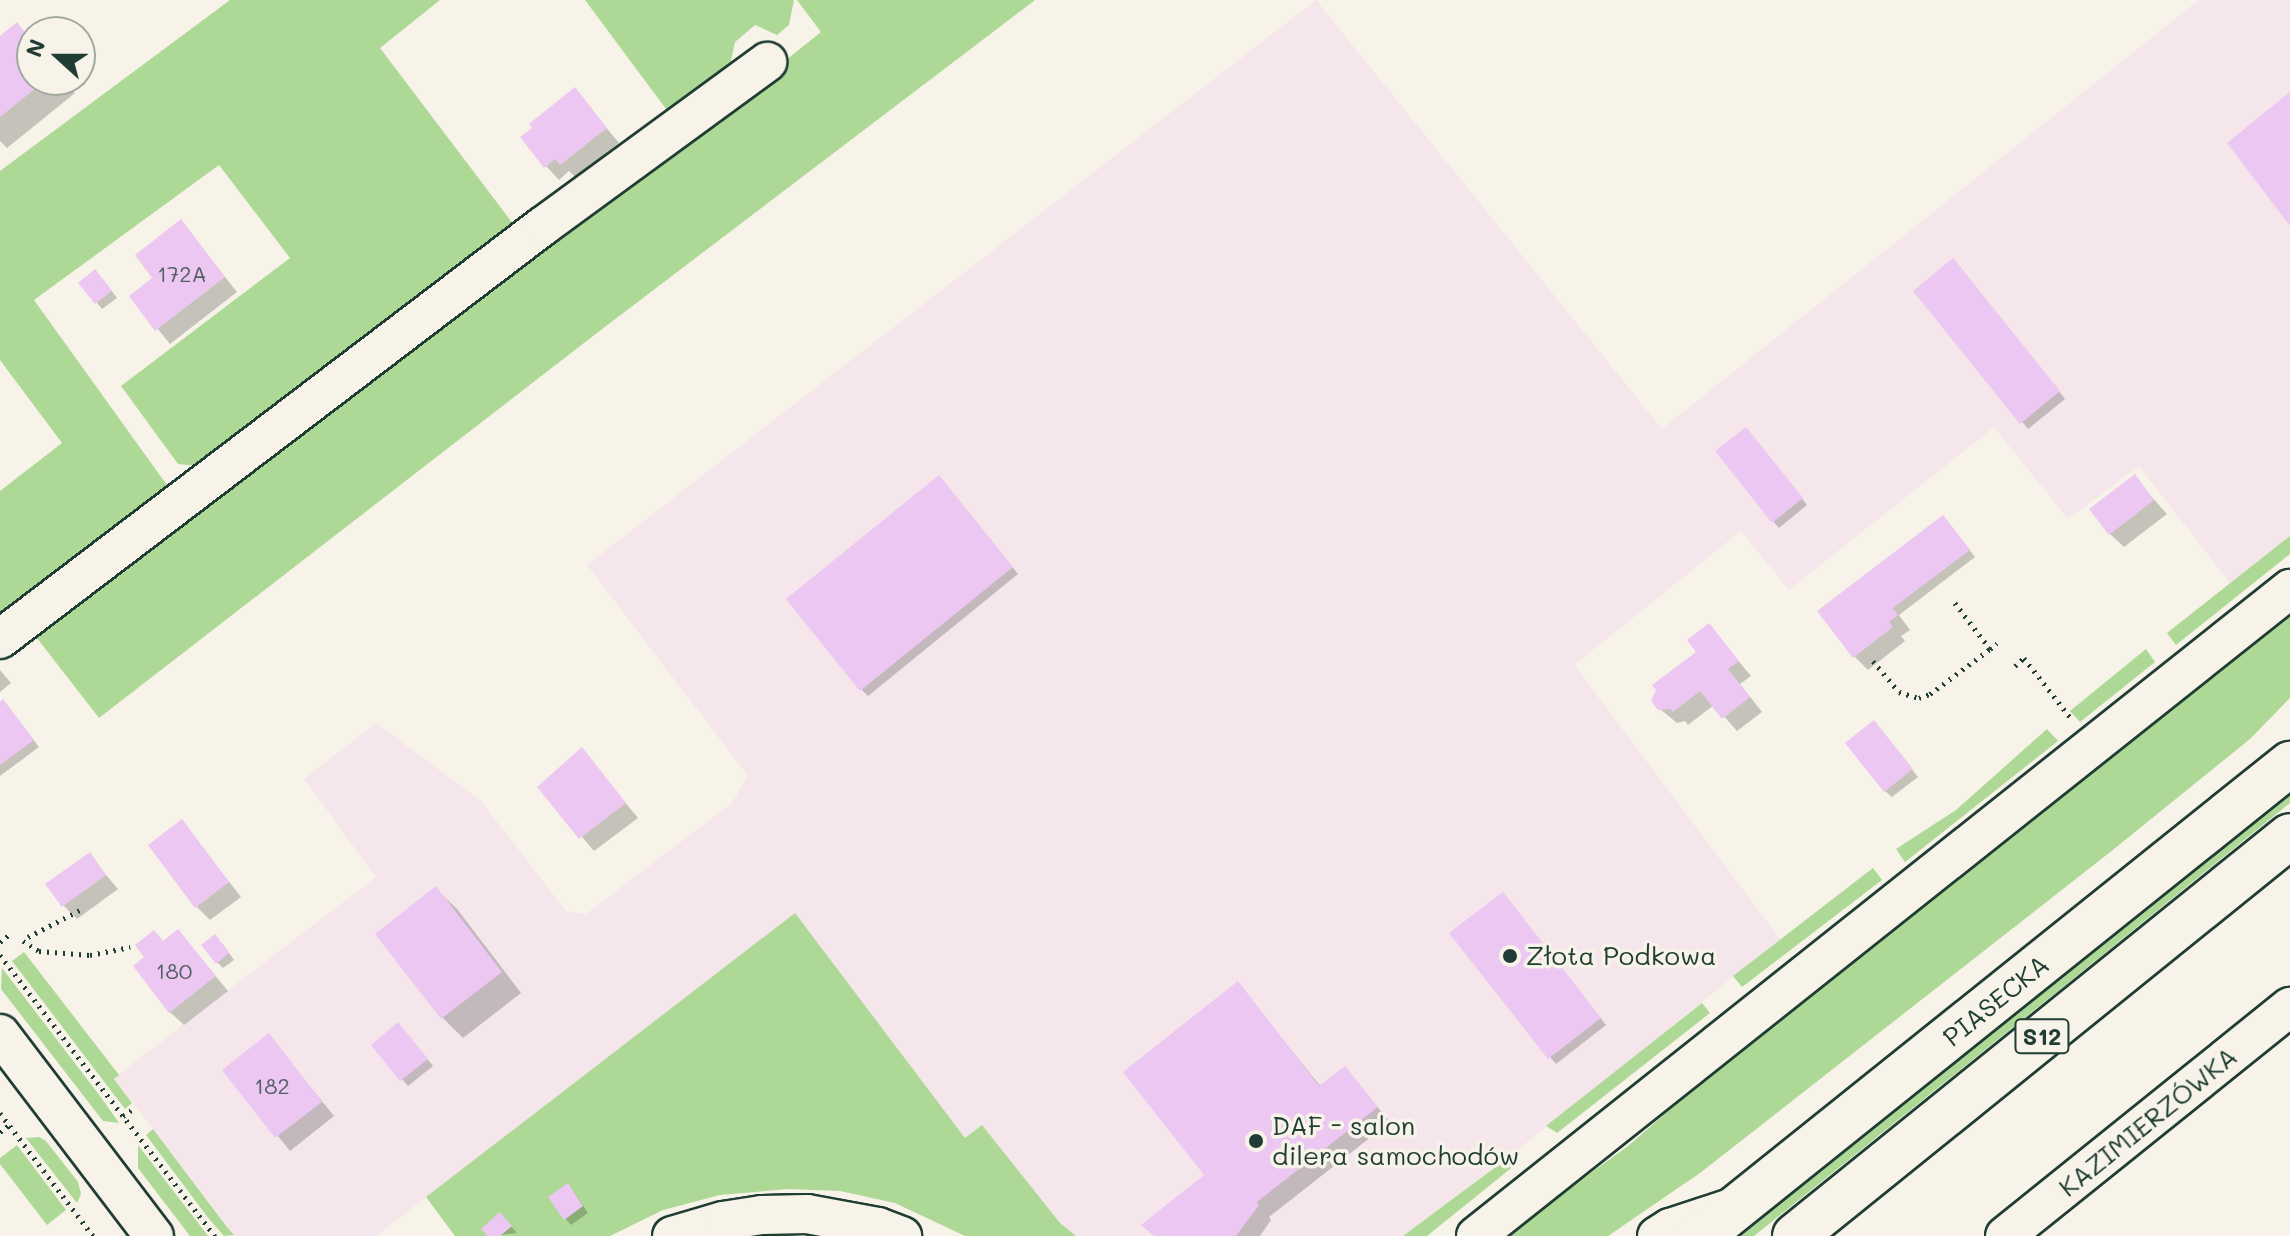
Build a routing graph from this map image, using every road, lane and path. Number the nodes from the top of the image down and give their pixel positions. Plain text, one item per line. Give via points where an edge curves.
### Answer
1 (767, 62) dead end
2 (2290, 589) edge
3 (1955, 603) dead end
4 (0, 639) edge
5 (1997, 643) dead end
6 (1990, 649) junction
7 (1873, 661) dead end
8 (2015, 666) dead end
9 (2073, 721) dead end
10 (2290, 764) edge
11 (2290, 836) edge
12 (84, 908) dead end
13 (10, 934) dead end
14 (0, 942) edge
15 (130, 947) dead end
16 (0, 955) edge
17 (2290, 1007) edge
18 (0, 1034) edge
19 (135, 1108) dead end
20 (0, 1113) edge
21 (123, 1116) junction
22 (9, 1125) junction
23 (0, 1132) edge
24 (1740, 1205) junction
25 (93, 1236) edge
26 (154, 1236) edge
27 (215, 1236) edge
28 (672, 1236) edge
29 (902, 1236) edge
30 (1476, 1236) edge
31 (1657, 1236) edge
32 (1701, 1236) edge
33 (1795, 1236) edge
34 (2005, 1236) edge

1 - 4 street
2 - 30 street
3 - 6 path
5 - 6 path
6 - 7 path via 1919,698 1899,692
8 - 9 path via 2024,658
10 - 24 highway, PIASECKA / S12
11 - 33 highway, S12
12 - 15 path via 26,939 39,951 90,955
13 - 14 path
16 - 21 path
17 - 34 street, KAZIMIERZÓWKA
18 - 26 street
19 - 21 path
20 - 22 path
21 - 27 path
22 - 23 path
22 - 25 path
24 - 31 street
24 - 32 highway, PIASECKA / S12
28 - 29 street via 723,1221 807,1214

